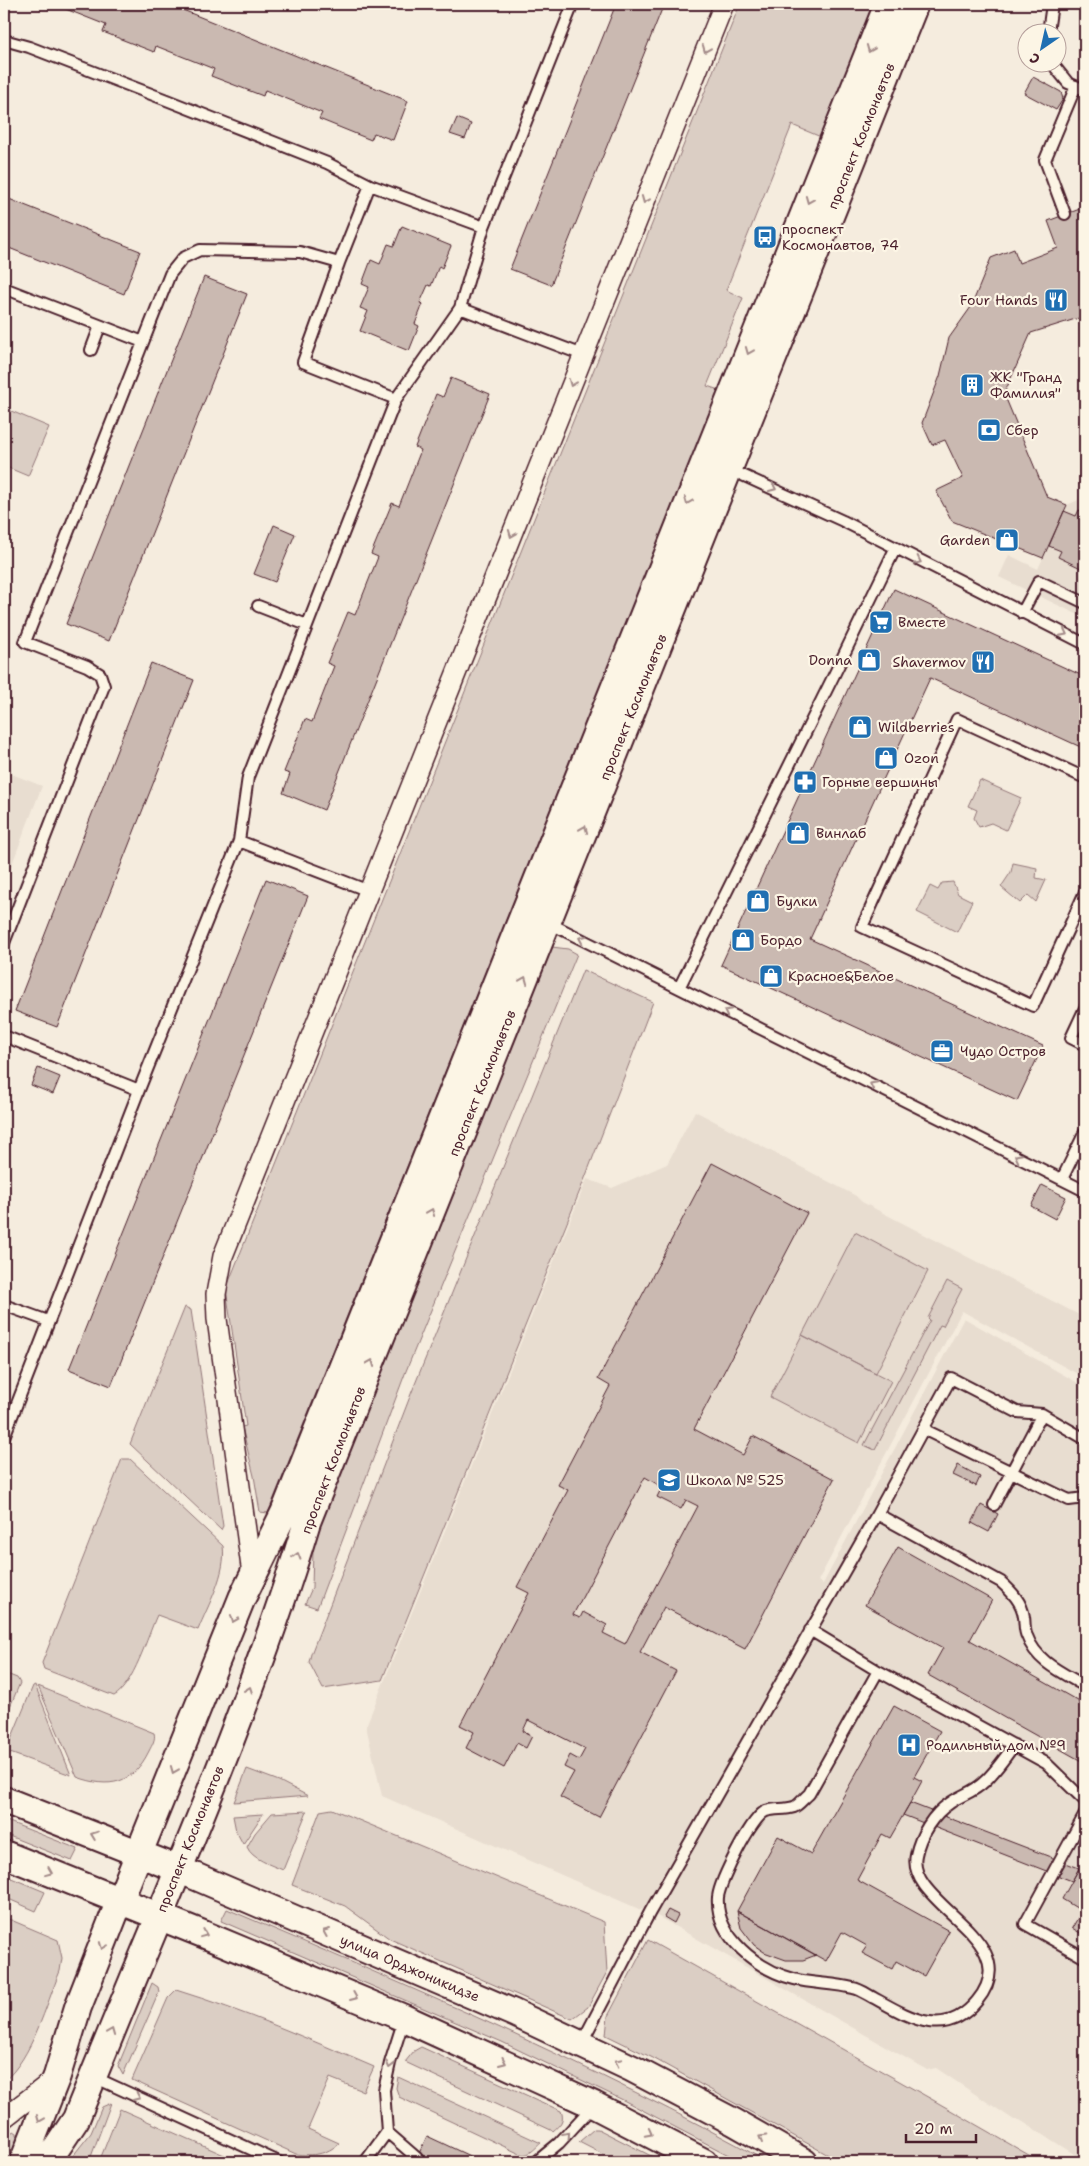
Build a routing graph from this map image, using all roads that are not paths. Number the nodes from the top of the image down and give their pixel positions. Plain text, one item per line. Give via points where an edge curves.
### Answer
1 (574, 4) edge
2 (724, 4) edge
3 (888, 4) edge
4 (914, 4) edge
5 (1052, 4) edge
6 (1049, 22) edge
7 (4, 40) edge
8 (1059, 72) edge
9 (1081, 88) edge
10 (370, 185) junction
11 (1065, 214) dead end
12 (484, 227) junction
13 (339, 263) junction
14 (4, 288) edge
15 (460, 308) junction
16 (100, 326) junction
17 (143, 342) junction
18 (91, 350) dead end
19 (583, 355) junction
20 (396, 399) junction
21 (716, 464) junction
22 (894, 548) junction
23 (1085, 603) edge
24 (258, 606) dead end
25 (1022, 612) junction
26 (307, 625) junction
27 (1085, 644) edge
28 (1085, 778) edge
29 (240, 841) junction
30 (369, 891) junction
31 (1085, 892) edge
32 (1081, 910) edge
33 (535, 918) junction
34 (4, 943) edge
35 (680, 988) junction
36 (1085, 1008) edge
37 (4, 1036) edge
38 (1085, 1045) edge
39 (139, 1090) junction
40 (1085, 1132) edge
41 (1062, 1179) junction
42 (1085, 1191) edge
43 (4, 1305) edge
44 (48, 1321) junction
45 (1042, 1414) junction
46 (923, 1429) junction
47 (5, 1431) edge
48 (1085, 1439) edge
49 (1011, 1473) junction
50 (1085, 1498) edge
51 (994, 1505) dead end
52 (877, 1514) junction
53 (252, 1574) junction
54 (810, 1630) junction
55 (878, 1671) junction
56 (1085, 1686) edge
57 (1014, 1744) junction
58 (4, 1800) edge
59 (1085, 1800) edge
60 (1085, 1814) edge
61 (139, 1853) junction
62 (4, 1854) edge
63 (178, 1869) junction
64 (120, 1900) junction
65 (159, 1916) junction
66 (1085, 1958) edge
67 (404, 2018) junction
68 (581, 2044) junction
69 (58, 2076) junction
70 (93, 2077) junction
71 (594, 2105) junction
72 (4, 2118) edge
73 (387, 2132) junction
74 (417, 2158) dead end
75 (23, 2162) edge
76 (51, 2162) edge
77 (279, 2162) edge
78 (365, 2162) edge
79 (536, 2162) edge
80 (704, 2162) edge
81 (804, 2162) edge

1 - 12 lane
2 -> 19 street
3 -> 21 street, проспект Космонавтов
4 - 21 street, проспект Космонавтов
5 - 6 lane
7 - 10 lane via 30,47 327,163
8 - 9 lane via 1068,83
9 - 11 lane via 1045,160
10 - 12 lane
10 - 13 lane
12 - 15 lane
13 - 17 lane via 300,252 200,250 183,258 170,274
13 - 20 lane via 303,362
14 - 16 lane
15 - 19 lane
15 - 20 lane
16 - 17 lane
16 - 18 lane
17 - 34 lane via 25,642 87,666 100,674 104,686
19 -> 30 street
20 - 26 lane
21 -> 22 lane via 843,521
21 - 33 street, проспект Космонавтов
22 -> 25 lane
22 - 35 lane
23 - 25 lane via 1039,581
24 - 26 lane
25 -> 27 lane
26 - 29 lane via 248,777
28 - 32 lane via 957,719 862,927 1033,1006
29 - 30 lane
29 - 39 lane
30 - 53 street via 223,1256 218,1276 218,1319
31 - 32 lane
35 -> 33 lane
33 - 53 street, проспект Космонавтов via 284,1513
63 -> 33 street, проспект Космонавтов via 239,1718 287,1589 307,1522
41 -> 35 lane
36 - 38 lane via 1071,1038
37 - 39 lane
39 - 44 lane
40 - 41 lane
41 - 42 lane
43 - 44 lane
44 - 47 lane
45 - 46 lane via 1018,1412 950,1378
45 - 48 lane
45 - 49 lane
46 - 49 lane
46 - 52 lane
49 - 50 lane via 1069,1500
49 - 51 lane
52 - 54 lane
52 - 56 lane via 1002,1582 1016,1596 1024,1614 1026,1636 1037,1654
53 -> 61 street, проспект Космонавтов
54 - 55 lane
54 - 68 lane via 650,1912
55 - 57 lane
55 - 57 lane via 809,1794 795,1807 764,1811 753,1823 723,1877 718,1898 721,1917 730,1936 747,1954 770,1969 793,1979 855,1988 912,2018 929,2023 947,2022 966,2014 987,1984 990,1967 974,1936 927,1889 917,1873 915,1858 919,1842 931,1821 951,1802 983,1783
57 - 59 lane via 1046,1763
61 -> 58 street, улица Орджоникидзе
60 - 66 lane via 1025,1924
61 - 63 street, улица Орджоникидзе
61 - 64 street, проспект Космонавтов
62 -> 64 street
63 - 65 street, проспект Космонавтов
68 -> 63 street, улица Орджоникидзе
64 - 65 street
64 -> 69 street, проспект Космонавтов via 78,2008
65 -> 67 street
70 -> 65 street, проспект Космонавтов
67 -> 71 street
67 -> 73 lane via 384,2090
81 -> 68 street, улица Орджоникидзе via 734,2122
69 - 72 street
69 -> 75 street, проспект Космонавтов
70 - 76 street, проспект Космонавтов via 76,2119
70 -> 77 lane
79 -> 71 lane via 559,2144
71 -> 80 street
73 - 74 lane
73 - 78 lane

